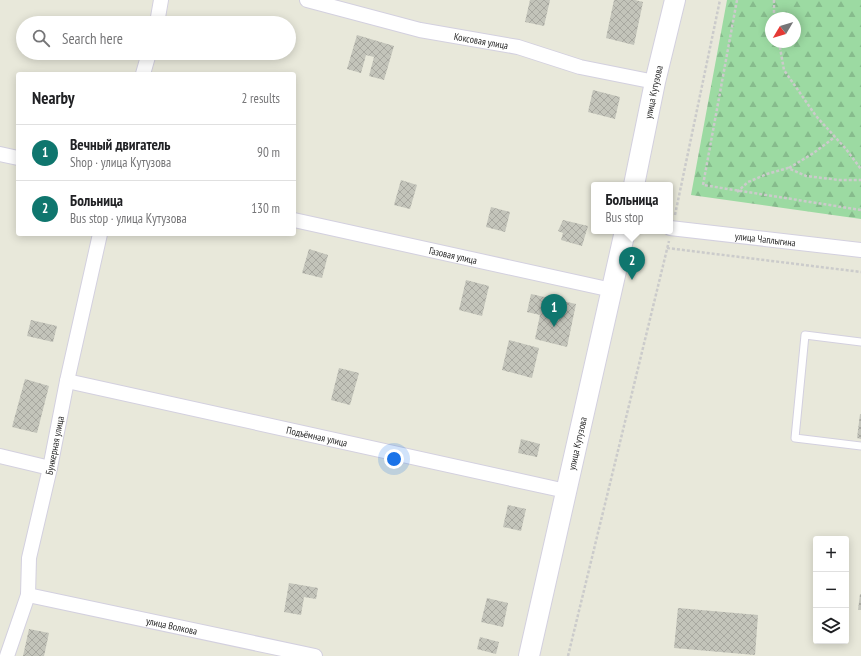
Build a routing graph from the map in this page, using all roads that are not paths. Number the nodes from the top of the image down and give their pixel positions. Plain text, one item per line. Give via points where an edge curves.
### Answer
1 (161, 0) edge
2 (307, 0) edge
3 (675, 0) edge
4 (158, 16) edge
5 (146, 60) edge
6 (143, 72) edge
7 (655, 82) junction
8 (0, 154) edge
9 (16, 158) edge
10 (635, 182) edge
11 (296, 220) edge
12 (673, 228) edge
13 (624, 234) edge
14 (100, 236) edge
15 (861, 250) edge
16 (612, 290) junction
17 (861, 342) edge
18 (67, 381) junction
19 (861, 446) edge
20 (0, 456) edge
21 (50, 468) junction
22 (566, 491) junction
23 (28, 595) junction
24 (6, 656) edge
25 (315, 656) edge
26 (529, 656) edge

1 - 4 street
2 - 7 street, Коксовая улица via 420,30 518,47 580,67
3 - 7 main road, улица Кутузова
5 - 6 street
7 - 10 main road, улица Кутузова
8 - 9 street
11 - 16 street, Газовая улица
12 - 15 street, улица Чаплыгина
13 - 16 main road, улица Кутузова
14 - 18 street, Бункерная улица
16 - 22 main road, улица Кутузова
17 - 19 lane via 805,335 795,438
18 - 21 street, Бункерная улица
18 - 22 street, Подъёмная улица
20 - 21 street
21 - 23 street, Бункерная улица via 29,558
22 - 26 main road, улица Кутузова
23 - 24 street, Бункерная улица
23 - 25 street, улица Волкова

